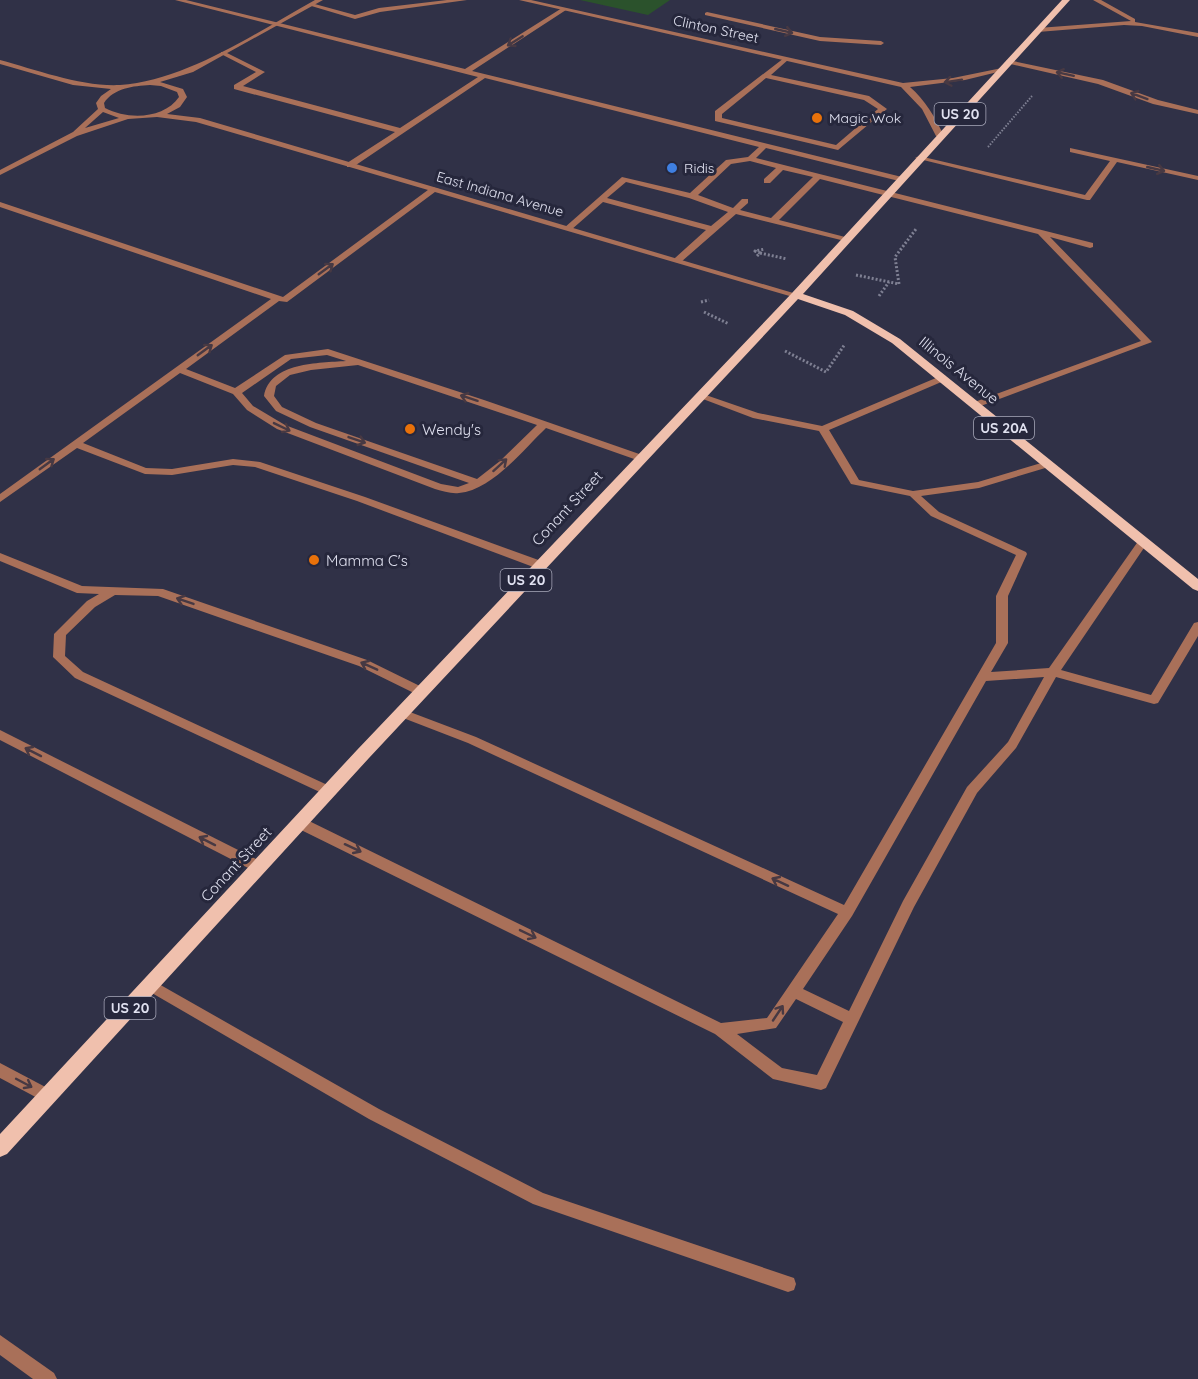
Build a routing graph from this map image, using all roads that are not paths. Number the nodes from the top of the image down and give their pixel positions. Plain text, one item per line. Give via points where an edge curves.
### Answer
1 (178, 0) edge
2 (320, 0) edge
3 (464, 0) edge
4 (522, 0) edge
5 (1066, 0) edge
6 (1096, 0) edge
7 (311, 5) junction
8 (564, 9) junction
9 (707, 14) dead end
10 (276, 24) junction
11 (1142, 24) junction
12 (1038, 30) junction
13 (1198, 35) edge
14 (881, 43) dead end
15 (223, 53) junction
16 (786, 59) junction
17 (0, 62) edge
18 (1005, 66) junction
19 (191, 70) junction
20 (466, 72) junction
21 (484, 76) junction
22 (767, 76) junction
23 (74, 82) junction
24 (150, 83) junction
25 (903, 85) junction
26 (122, 87) junction
27 (180, 92) junction
28 (103, 97) junction
29 (180, 103) junction
30 (102, 109) junction
31 (1198, 112) edge
32 (156, 115) junction
33 (718, 116) junction
34 (127, 118) junction
35 (197, 120) junction
36 (401, 131) junction
37 (705, 132) junction
38 (74, 134) junction
39 (940, 136) junction
40 (764, 146) junction
41 (838, 148) junction
42 (1073, 150) dead end
43 (919, 158) junction
44 (750, 159) junction
45 (1115, 159) junction
46 (350, 165) junction
47 (842, 165) junction
48 (781, 167) junction
49 (0, 174) edge
50 (818, 176) junction
51 (1198, 178) edge
52 (899, 179) junction
53 (766, 181) dead end
54 (435, 189) junction
55 (887, 192) junction
56 (692, 196) junction
57 (601, 199) junction
58 (745, 201) dead end
59 (0, 204) edge
60 (734, 211) junction
61 (773, 221) junction
62 (568, 228) junction
63 (712, 229) junction
64 (1040, 232) junction
65 (846, 240) junction
66 (1090, 245) dead end
67 (678, 260) junction
68 (796, 295) junction
69 (278, 298) junction
70 (359, 362) junction
71 (179, 369) junction
72 (943, 378) junction
73 (236, 392) junction
74 (700, 396) junction
75 (975, 405) junction
76 (544, 424) junction
77 (823, 429) junction
78 (76, 444) junction
79 (641, 458) junction
80 (1048, 464) junction
81 (478, 483) junction
82 (913, 494) junction
83 (0, 499) edge
84 (1143, 542) junction
85 (0, 557) edge
86 (540, 565) junction
87 (1198, 586) edge
88 (114, 591) junction
89 (1198, 626) edge
90 (1053, 672) junction
91 (983, 677) junction
92 (422, 692) junction
93 (402, 712) junction
94 (0, 735) edge
95 (329, 791) junction
96 (300, 823) junction
97 (259, 867) junction
98 (847, 912) junction
99 (150, 985) junction
100 (793, 991) junction
101 (852, 1019) junction
102 (720, 1029) junction
103 (0, 1070) edge
104 (48, 1096) junction
105 (0, 1148) edge
106 (788, 1284) dead end
107 (0, 1344) edge
108 (48, 1379) edge

1 - 10 street
2 - 7 street
3 - 7 street via 379,10 355,17
4 - 8 street, Clinton Street
5 - 12 main road, Conant Street / US 20
6 - 11 street
7 - 10 street
8 - 16 street, Clinton Street
8 -> 20 street
9 -> 14 street via 820,39
10 - 15 street
10 - 20 street
11 - 12 street via 1102,23
11 - 13 street
12 - 18 main road, Conant Street / US 20
15 - 19 street
15 - 36 street via 261,72 237,87
16 - 22 street
16 - 25 street, Clinton Street
17 - 23 street
18 -> 25 street, Clinton Street via 954,81
31 -> 18 street via 1100,82
18 - 39 main road, Conant Street / US 20
19 - 24 street
19 - 27 street
20 - 21 street
21 - 36 street
21 - 37 street
22 - 33 street
22 - 41 street via 866,98 883,109
23 - 26 street
23 - 28 street
24 - 26 street
24 - 27 street
25 - 39 street via 923,105
26 - 28 street
27 - 29 street
28 - 30 street
29 - 32 street
29 - 35 street, East Indiana Avenue
30 - 34 street
30 - 38 street
32 - 34 street
32 - 35 street, East Indiana Avenue
33 - 37 street
33 - 41 street via 815,136 825,146
34 - 38 street
35 - 46 street, East Indiana Avenue
36 - 46 street
37 - 40 street
38 - 49 street
39 - 43 main road, Conant Street / US 20
40 - 44 street
40 - 47 street
41 - 47 street
42 - 45 street
43 - 45 street via 1087,198
43 - 52 main road, Conant Street / US 20
44 - 48 street
44 - 56 street via 729,162
45 -> 51 street
46 - 54 street, East Indiana Avenue
47 - 52 street
48 - 50 street
48 - 53 street
50 - 55 street
50 - 61 street
52 - 55 main road, Conant Street / US 20
54 - 62 street, East Indiana Avenue
69 -> 54 street via 284,300
55 - 64 street
55 - 65 main road, Conant Street / US 20
56 - 57 street via 625,179
56 - 60 street
57 - 62 street
57 - 63 street
58 - 60 street
59 - 69 street
60 - 61 street
60 - 63 street
61 - 65 street
62 - 67 street, East Indiana Avenue
63 - 67 street
64 - 66 street
64 - 75 street via 1147,342
65 - 68 main road, Conant Street / US 20
67 - 68 street, East Indiana Avenue
68 - 72 main road, Illinois Avenue / US 20A via 849,313 896,340
68 - 74 main road, Conant Street / US 20
71 -> 69 street
70 - 73 street via 328,352 288,357
76 -> 70 street
70 -> 81 street via 287,373 271,385 269,396 279,409 313,424
71 - 73 street
71 - 78 street
72 - 75 main road, Illinois Avenue / US 20A
72 - 77 street
73 -> 81 street via 250,408 281,427 439,487 458,490
74 - 77 street via 756,416
74 - 79 main road, Conant Street / US 20
75 - 80 main road, Illinois Avenue / US 20A
76 - 79 street
81 -> 76 street
77 - 82 street via 855,482
83 -> 78 street
78 - 86 street via 145,471 172,472 233,462 256,464
79 - 86 main road, Conant Street / US 20
80 - 82 street via 979,485
80 - 84 main road, Illinois Avenue / US 20A
82 - 91 street via 935,514 1022,554 1002,596 1002,643
84 - 87 main road, Illinois Avenue / US 20A
84 - 90 street
85 - 88 street via 81,590
86 - 92 main road, Conant Street / US 20
92 -> 88 street via 363,663 159,592
88 - 95 street via 91,604 60,634 59,657 79,675
89 - 90 street via 1154,700
90 - 91 street
90 - 101 street via 1012,745 972,790 908,905
91 - 98 street
92 - 93 main road, Conant Street / US 20
93 - 95 main road, Conant Street / US 20
98 -> 93 street via 472,740
97 -> 94 street
95 - 96 main road, Conant Street / US 20
96 - 97 main road, Conant Street / US 20
96 -> 102 street
97 - 99 main road, Conant Street / US 20
98 - 100 street
99 - 104 main road, Conant Street / US 20
99 - 106 street via 375,1114 539,1198
100 - 101 street
102 -> 100 street via 771,1024
101 - 102 street via 821,1083 778,1074
103 -> 104 street
104 - 105 main road, Conant Street / US 20
107 - 108 street

